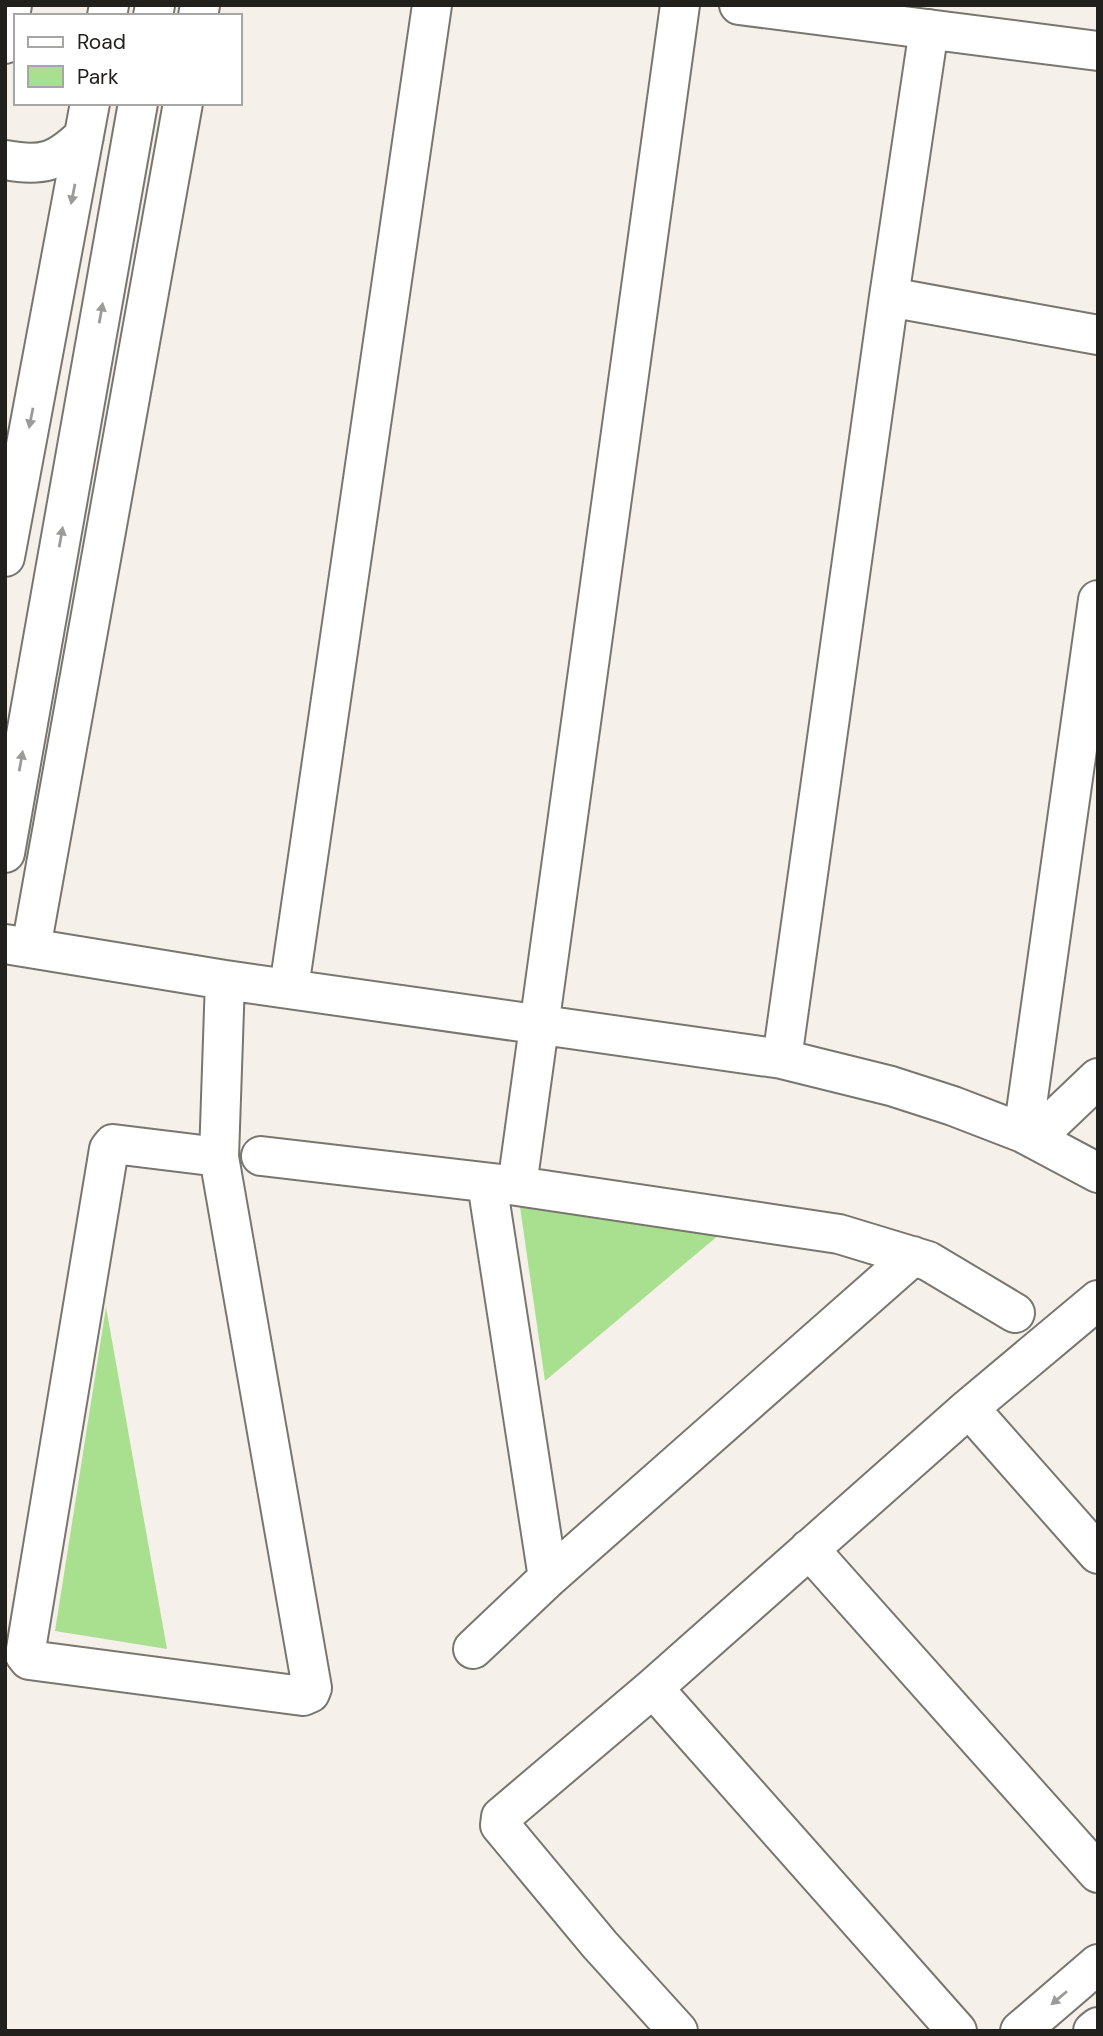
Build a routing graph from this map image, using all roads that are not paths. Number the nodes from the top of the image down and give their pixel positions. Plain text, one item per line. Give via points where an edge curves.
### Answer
1 (12, 5) edge
2 (432, 5) edge
3 (680, 5) edge
4 (740, 5) edge
5 (929, 29) junction
6 (5, 44) edge
7 (1098, 51) edge
8 (138, 105) edge
9 (183, 105) edge
10 (87, 119) edge
11 (5, 160) edge
12 (889, 297) junction
13 (1098, 335) edge
14 (5, 557) edge
15 (1098, 600) edge
16 (5, 853) edge
17 (18, 946) edge
18 (225, 980) junction
19 (289, 988) junction
20 (539, 1023) junction
21 (782, 1059) junction
22 (1098, 1078) edge
23 (1028, 1136) junction
24 (261, 1156) dead end
25 (219, 1157) junction
26 (1098, 1173) edge
27 (502, 1184) junction
28 (913, 1256) junction
29 (1098, 1300) edge
30 (1015, 1313) dead end
31 (969, 1408) junction
32 (809, 1549) junction
33 (1098, 1554) edge
34 (548, 1578) junction
35 (473, 1649) dead end
36 (653, 1688) junction
37 (1098, 1873) edge
38 (1098, 1964) edge
39 (1098, 2027) edge
40 (678, 2031) edge
41 (957, 2031) edge
42 (1020, 2031) edge
43 (1093, 2031) edge

1 - 6 street
2 - 19 street
3 - 20 street
4 - 5 street
5 - 7 street
5 - 12 street
16 -> 8 street
9 - 17 street
10 - 11 street via 66,153 35,164
10 -> 14 street
12 - 13 street
12 - 21 street
15 - 23 street
17 - 18 street
18 - 19 street
18 - 25 street
19 - 20 street
20 - 21 street
20 - 27 street
21 - 23 street via 891,1086
22 - 23 street
23 - 26 street
24 - 27 street
25 - 25 street via 312,1688 303,1696 29,1660 24,1655 109,1149 113,1144
27 - 28 street via 839,1234
27 - 34 street
28 - 30 street
28 - 34 street
29 - 31 street
31 - 32 street
31 - 33 street
32 - 36 street
32 - 37 street
34 - 35 street
36 - 40 street via 499,1821 600,1945
36 - 41 street
38 -> 42 street
39 - 43 street

